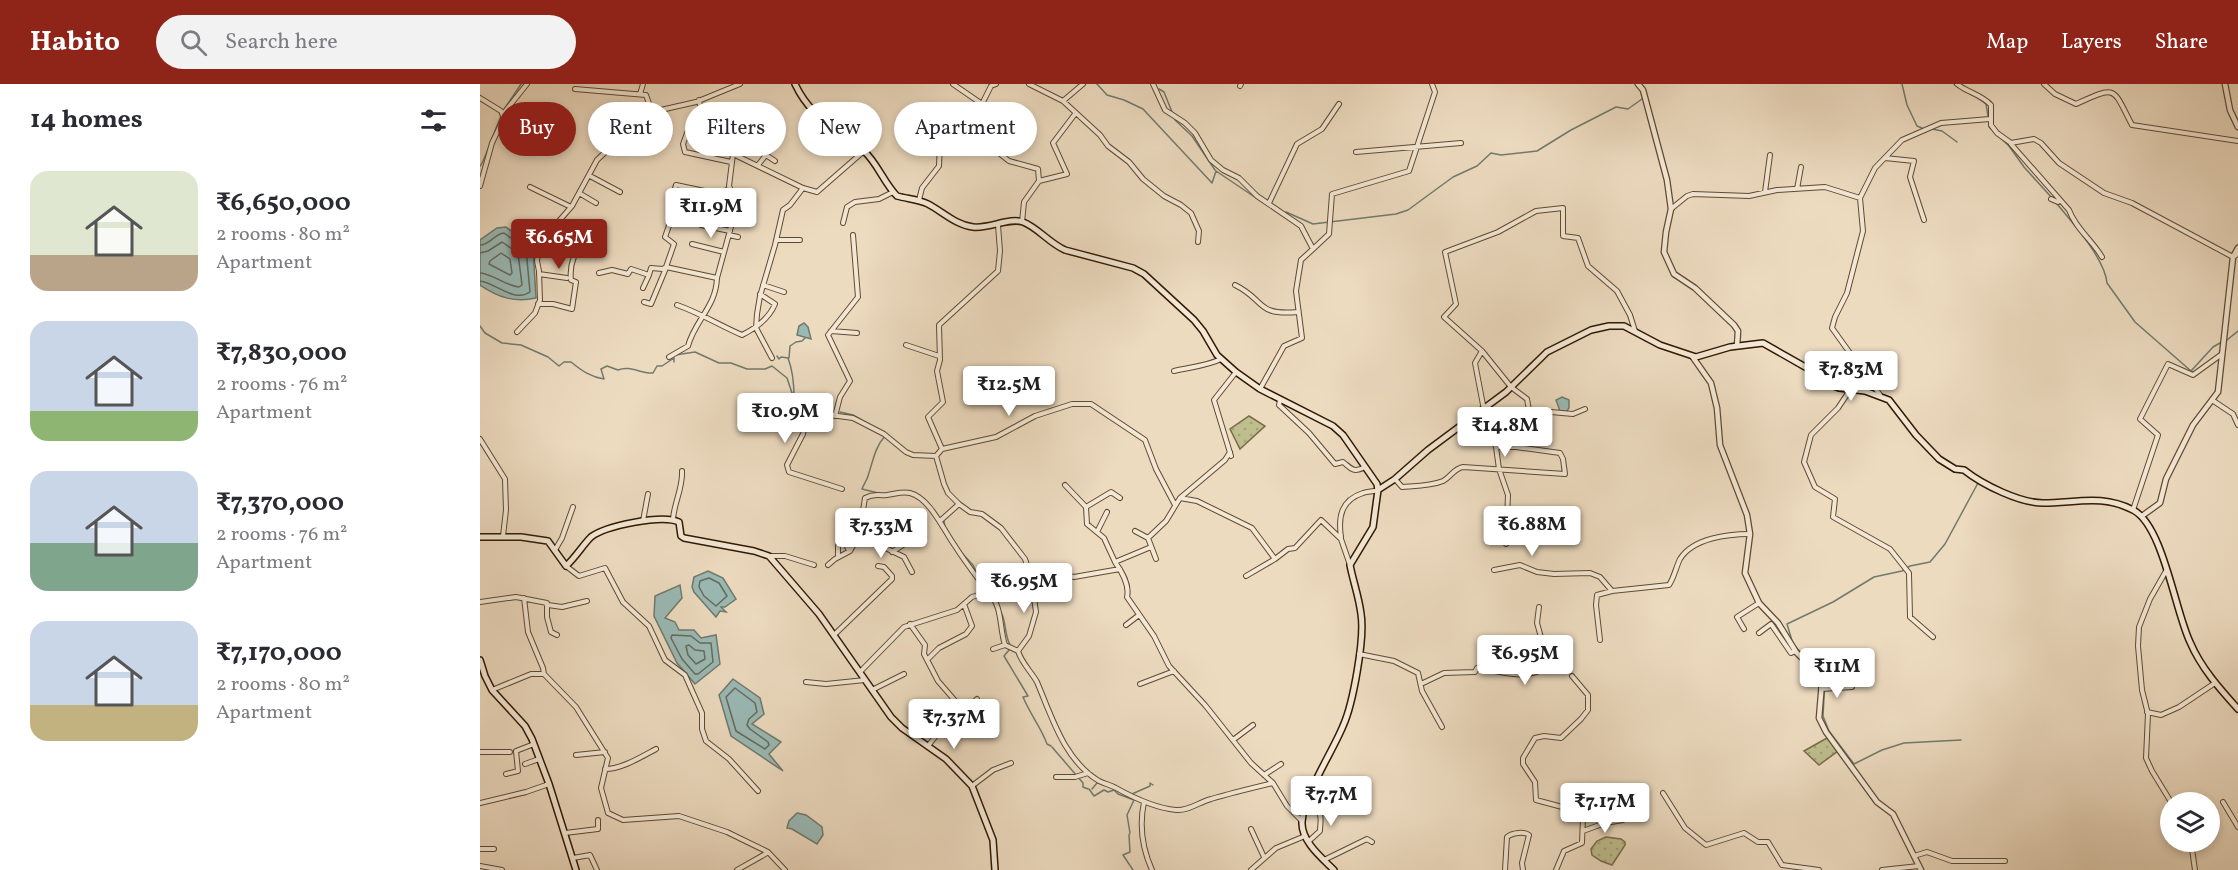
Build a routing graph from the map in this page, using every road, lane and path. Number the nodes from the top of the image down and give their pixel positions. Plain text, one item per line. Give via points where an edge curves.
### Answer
1 (527, 84) edge
2 (643, 84) edge
3 (740, 84) edge
4 (795, 84) edge
5 (953, 84) edge
6 (996, 84) edge
7 (1029, 84) edge
8 (1083, 84) edge
9 (1153, 84) edge
10 (1432, 84) edge
11 (1638, 84) edge
12 (1957, 84) edge
13 (2044, 84) edge
14 (2225, 84) edge
15 (575, 88) dead end
16 (640, 94) junction
17 (480, 98) edge
18 (699, 100) junction
19 (1063, 101) junction
20 (513, 102) edge
21 (648, 102) edge
22 (805, 102) edge
23 (979, 102) edge
24 (983, 102) edge
25 (1340, 104) dead end
26 (673, 107) edge
27 (498, 111) edge
28 (1075, 114) junction
29 (1990, 119) junction
30 (2238, 127) edge
31 (498, 130) edge
32 (2238, 141) edge
33 (1461, 142) dead end
34 (2011, 143) junction
35 (1417, 148) junction
36 (1356, 152) dead end
37 (1770, 155) dead end
38 (602, 156) edge
39 (733, 156) edge
40 (738, 156) edge
41 (857, 156) edge
42 (868, 156) edge
43 (939, 156) edge
44 (1003, 156) edge
45 (1884, 158) junction
46 (775, 161) dead end
47 (732, 162) junction
48 (758, 165) junction
49 (1801, 167) dead end
50 (590, 176) junction
51 (1039, 181) junction
52 (480, 186) edge
53 (530, 187) dead end
54 (730, 188) junction
55 (803, 188) junction
56 (1797, 189) junction
57 (620, 192) dead end
58 (893, 192) junction
59 (1765, 192) junction
60 (579, 193) junction
61 (1860, 198) junction
62 (2051, 199) dead end
63 (919, 200) junction
64 (2058, 202) dead end
65 (596, 203) dead end
66 (1269, 203) junction
67 (571, 207) junction
68 (1671, 209) junction
69 (1924, 220) dead end
70 (558, 222) junction
71 (1022, 222) junction
72 (843, 223) dead end
73 (700, 225) dead end
74 (998, 225) junction
75 (729, 233) junction
76 (853, 235) dead end
77 (738, 237) dead end
78 (776, 240) junction
79 (800, 240) dead end
80 (1198, 242) dead end
81 (692, 244) dead end
82 (2238, 248) edge
83 (1313, 249) junction
84 (724, 252) junction
85 (2236, 255) edge
86 (2103, 257) dead end
87 (666, 267) junction
88 (599, 273) dead end
89 (539, 274) junction
90 (649, 275) junction
91 (567, 278) dead end
92 (717, 278) junction
93 (763, 285) junction
94 (1234, 285) dead end
95 (643, 288) dead end
96 (784, 292) dead end
97 (760, 294) junction
98 (644, 302) dead end
99 (538, 304) junction
100 (677, 305) dead end
101 (1298, 312) junction
102 (704, 315) junction
103 (756, 328) junction
104 (831, 331) junction
105 (1635, 331) junction
106 (518, 332) dead end
107 (857, 333) dead end
108 (1737, 343) junction
109 (906, 345) dead end
110 (1482, 351) junction
111 (2222, 354) junction
112 (1692, 356) junction
113 (669, 357) dead end
114 (939, 357) junction
115 (772, 358) dead end
116 (1221, 359) junction
117 (1174, 370) dead end
118 (1236, 372) junction
119 (1511, 387) junction
120 (1260, 389) junction
121 (1850, 390) junction
122 (1880, 396) junction
123 (1280, 400) junction
124 (2212, 400) junction
125 (1585, 409) dead end
126 (1481, 412) junction
127 (835, 416) junction
128 (2238, 425) edge
129 (480, 439) edge
130 (1496, 447) junction
131 (942, 449) junction
132 (936, 456) junction
133 (1365, 467) junction
134 (1499, 469) junction
135 (682, 471) dead end
136 (1395, 479) junction
137 (1065, 485) dead end
138 (842, 489) dead end
139 (1378, 490) junction
140 (648, 494) dead end
141 (1120, 498) dead end
142 (1180, 498) junction
143 (959, 504) junction
144 (1175, 505) junction
145 (573, 507) dead end
146 (1086, 507) junction
147 (2133, 510) junction
148 (1107, 512) dead end
149 (2142, 516) junction
150 (844, 518) dead end
151 (673, 519) junction
152 (643, 521) junction
153 (940, 521) junction
154 (1135, 531) dead end
155 (1097, 532) junction
156 (1750, 534) junction
157 (859, 535) junction
158 (503, 536) junction
159 (480, 537) edge
160 (1148, 538) junction
161 (1341, 539) junction
162 (909, 541) dead end
163 (1506, 544) dead end
164 (838, 546) dead end
165 (1151, 547) junction
166 (555, 550) junction
167 (850, 551) junction
168 (892, 552) junction
169 (769, 556) junction
170 (838, 556) junction
171 (1156, 559) dead end
172 (1275, 559) junction
173 (1115, 562) junction
174 (814, 564) dead end
175 (566, 566) junction
176 (828, 566) dead end
177 (878, 566) dead end
178 (1350, 566) junction
179 (1120, 569) junction
180 (1494, 570) dead end
181 (2166, 571) junction
182 (912, 572) dead end
183 (1246, 576) dead end
184 (1031, 577) junction
185 (1612, 591) junction
186 (988, 592) junction
187 (524, 597) junction
188 (587, 601) dead end
189 (480, 602) edge
190 (1759, 603) junction
191 (964, 604) junction
192 (548, 605) junction
193 (1539, 607) dead end
194 (1138, 615) junction
195 (910, 624) junction
196 (1126, 625) dead end
197 (1744, 629) dead end
198 (1759, 633) dead end
199 (557, 636) dead end
200 (834, 636) junction
201 (1933, 637) dead end
202 (1600, 640) dead end
203 (1005, 645) junction
204 (993, 649) dead end
205 (1018, 651) junction
206 (1795, 651) junction
207 (1359, 654) junction
208 (480, 660) edge
209 (927, 660) junction
210 (1174, 671) junction
211 (860, 672) junction
212 (544, 674) junction
213 (904, 674) dead end
214 (1572, 676) dead end
215 (865, 680) junction
216 (806, 682) dead end
217 (2215, 683) junction
218 (1140, 684) dead end
219 (1421, 684) junction
220 (1851, 687) dead end
221 (1821, 689) junction
222 (492, 690) junction
223 (872, 690) junction
224 (977, 699) dead end
225 (2238, 709) edge
226 (964, 711) junction
227 (2146, 712) junction
228 (1253, 725) dead end
229 (1442, 727) dead end
230 (1233, 740) junction
231 (534, 744) junction
232 (928, 746) junction
233 (656, 749) dead end
234 (480, 752) edge
235 (510, 752) dead end
236 (604, 752) junction
237 (576, 755) dead end
238 (540, 759) junction
239 (525, 764) dead end
240 (1011, 764) dead end
241 (1281, 764) dead end
242 (605, 770) junction
243 (1088, 773) junction
244 (506, 774) dead end
245 (1264, 775) junction
246 (1056, 777) dead end
247 (1273, 783) junction
248 (549, 784) junction
249 (972, 786) junction
250 (758, 791) dead end
251 (2165, 792) edge
252 (1663, 793) dead end
253 (1144, 802) junction
254 (2223, 802) dead end
255 (480, 803) edge
256 (1316, 809) dead end
257 (598, 820) dead end
258 (1623, 820) dead end
259 (1302, 821) junction
260 (2238, 827) edge
261 (1251, 829) dead end
262 (1583, 831) junction
263 (564, 833) junction
264 (1307, 838) junction
265 (1372, 842) dead end
266 (480, 849) edge
267 (494, 849) dead end
268 (768, 852) junction
269 (2192, 852) edge
270 (1914, 856) junction
271 (1264, 857) junction
272 (573, 858) junction
273 (1324, 860) junction
274 (2005, 861) dead end
275 (480, 866) edge
276 (1782, 867) edge
277 (1920, 868) edge
278 (501, 870) edge
279 (576, 870) edge
280 (597, 870) edge
281 (737, 870) edge
282 (785, 870) edge
283 (995, 870) edge
284 (1152, 870) edge
285 (1251, 870) edge
286 (1334, 870) edge
287 (1505, 870) edge
288 (1523, 870) edge
289 (1556, 870) edge
290 (1819, 870) edge
291 (1882, 870) edge
292 (2195, 870) edge

1 - 20 street
2 - 16 street
3 - 18 street
4 - 22 main road
5 - 23 street
6 - 24 street
7 - 19 street
8 - 19 street
9 - 66 street via 1165,110 1195,133 1211,160
10 - 35 street via 1435,92
11 - 68 street via 1644,90 1652,120
12 - 29 street via 1991,105
13 - 32 street via 2076,104 2107,91 2114,92 2132,125
14 - 30 street
15 - 16 street
16 - 21 street via 646,95
17 - 27 street
18 - 26 street
18 - 47 street via 704,128 689,128 684,152
19 - 28 street
25 - 66 street via 1322,129 1297,144
28 - 51 street via 1053,144 1067,174
28 - 80 street via 1155,189 1191,213 1199,231
29 - 34 street via 1997,133
29 - 45 street via 1941,123 1902,140
31 - 52 street
33 - 35 street
34 - 85 street via 2034,139 2059,163 2103,193 2132,203
34 - 86 street via 2069,210 2073,222
35 - 36 street
35 - 83 street via 1409,171 1332,194 1329,234
37 - 59 street
38 - 50 street
39 - 47 street
40 - 48 street
41 - 55 street via 817,192
42 - 58 main road
43 - 63 street via 939,166 922,188
44 - 51 street via 1038,169
45 - 61 street
45 - 69 street via 1914,161 1910,177
46 - 48 street via 766,155
47 - 54 street
48 - 55 street
49 - 56 street
50 - 57 street
50 - 60 street
51 - 71 street via 1024,201
53 - 67 street
54 - 75 street
54 - 87 street via 714,193 676,185 671,201 677,203 665,237 674,244
55 - 78 street via 783,210
56 - 59 street
56 - 61 street via 1825,187
58 - 63 main road
58 - 72 street via 846,207
59 - 68 street via 1749,196 1687,195
60 - 65 street
60 - 67 street
61 - 122 street via 1863,231 1847,293 1832,328
62 - 64 street
63 - 74 main road via 960,223 973,227
66 - 83 street via 1301,226
67 - 70 street
68 - 108 street via 1664,252 1674,274 1729,318 1738,332
70 - 89 street via 539,244
70 - 99 street via 586,238 569,266 571,280 576,282 572,309
71 - 74 main road
71 - 116 main road via 1065,250 1144,274 1203,331
73 - 75 street
74 - 114 street via 998,269 939,325
75 - 77 street
75 - 84 street
76 - 104 street via 858,297
78 - 79 street
78 - 93 street
81 - 84 street
82 - 85 street
83 - 101 street via 1301,260 1296,291
84 - 92 street
85 - 111 street
87 - 90 street via 651,268
87 - 92 street
87 - 98 street via 651,304
88 - 90 street via 612,270 628,274 631,269
89 - 91 street
89 - 99 street
90 - 95 street
92 - 102 street via 716,292
93 - 96 street
93 - 97 street
94 - 101 street via 1250,293 1262,308 1279,314
97 - 103 street
97 - 103 street via 775,304
99 - 106 street
100 - 102 street
101 - 120 street via 1302,338 1284,346
102 - 103 street via 742,334
102 - 113 street via 688,346
103 - 115 street
104 - 107 street
104 - 127 street via 828,335 850,381 840,396
105 - 110 street via 1617,291 1588,266 1578,238 1563,236 1563,208 1536,211 1498,232 1445,252 1456,304 1444,317
105 - 112 main road
105 - 119 main road via 1609,326 1561,343
108 - 112 main road
108 - 121 main road via 1763,343 1828,384
109 - 114 street
110 - 119 street
110 - 126 street via 1476,363
111 - 124 street via 2218,392
111 - 147 street via 2193,375 2169,364 2140,419 2158,435
112 - 156 street via 1711,383 1718,408 1720,445 1747,515
114 - 131 street via 937,371 943,402 928,417
116 - 117 street via 1210,365
116 - 118 main road
118 - 120 main road
118 - 142 street via 1214,400 1231,454
119 - 125 street via 1527,399 1529,410 1573,414
119 - 126 main road
120 - 123 main road
121 - 122 main road
121 - 201 street via 1812,435 1804,462 1815,487 1835,499 1833,517 1890,549 1909,573 1910,617
122 - 147 main road via 1889,400 1939,459 2019,499 2044,503 2098,499
123 - 133 main road via 1333,426
123 - 133 street via 1280,405 1335,464 1343,462 1353,471
124 - 128 street via 2233,414
124 - 149 street via 2193,425 2166,479 2160,503
126 - 130 street
126 - 136 main road
127 - 132 street via 853,418 913,455
127 - 138 street via 807,413 803,434 787,469
129 - 158 street via 505,479
130 - 134 street
130 - 134 street via 1560,453 1565,474
131 - 132 street
131 - 144 street via 996,437 1035,416 1072,404 1090,404 1145,440
132 - 143 street via 948,493
133 - 139 main road
134 - 136 street via 1463,467 1443,481 1406,487
134 - 163 street via 1508,495
135 - 151 street
136 - 139 main road
137 - 146 street
139 - 161 street via 1348,502 1339,518
139 - 178 main road via 1373,527
140 - 152 street
141 - 146 street via 1111,492
142 - 144 street
142 - 172 street via 1197,501 1252,528
143 - 153 street
143 - 184 street via 1001,528 1025,559
144 - 160 street
145 - 166 street
146 - 155 street via 1087,524
147 - 149 main road
148 - 155 street
149 - 181 main road via 2152,531
150 - 167 street via 845,544
151 - 152 main road
151 - 169 main road via 679,522 684,538
152 - 175 main road via 593,536
153 - 157 street via 912,493 873,494 865,498
153 - 186 street
154 - 160 street
155 - 173 street
156 - 185 street via 1724,534 1689,549 1669,585
156 - 190 street via 1744,573
157 - 167 street
157 - 168 street
158 - 159 main road
158 - 166 main road via 537,538 548,541
160 - 165 street
161 - 172 street via 1320,520 1295,548
161 - 178 street
162 - 168 street
164 - 170 street
165 - 171 street
165 - 173 street
166 - 175 main road
167 - 170 street
168 - 182 street via 904,557
169 - 174 street
169 - 200 main road
170 - 176 street
172 - 183 street
173 - 179 street
175 - 250 street via 579,576 605,568 623,602 649,626 665,660 685,675 702,713 706,741
177 - 200 street via 888,571 892,579
178 - 207 main road via 1362,616
179 - 184 street via 1074,578 1064,571
179 - 194 street via 1127,597
180 - 185 street via 1520,565 1536,572 1590,573
181 - 217 main road via 2190,644
181 - 227 street via 2139,627
184 - 186 street
184 - 205 street via 1036,612 1029,636
185 - 202 street via 1597,595
186 - 191 street
186 - 203 street via 1002,622
187 - 189 street
187 - 192 street
187 - 212 street via 528,632
188 - 192 street via 562,607
190 - 197 street via 1737,617
190 - 206 street via 1778,623
191 - 195 street via 949,613
191 - 209 street via 972,626
192 - 199 street via 548,624
193 - 219 street via 1538,623 1549,666 1546,668 1530,675 1517,675 1477,668 1475,672 1444,674
194 - 196 street
194 - 210 street
195 - 209 street via 925,645
195 - 211 street via 896,633
198 - 206 street via 1770,624 1791,653
200 - 211 main road
203 - 204 street
203 - 205 street
205 - 243 street via 1066,747
206 - 221 street via 1817,674
207 - 219 street via 1394,661 1413,670
207 - 259 main road via 1344,724
208 - 222 main road
209 - 226 street via 938,681
210 - 218 street
210 - 230 street
211 - 215 main road
212 - 222 street via 531,674
212 - 236 street via 576,707
213 - 223 street
214 - 262 street via 1588,695 1588,710 1561,738 1535,738 1523,764 1535,782 1536,800 1581,812
215 - 216 street
215 - 223 main road
217 - 225 main road
217 - 227 street via 2161,715
219 - 229 street
220 - 221 street
221 - 270 street via 1819,718 1826,732 1877,802 1893,814
222 - 231 main road via 525,726
223 - 232 main road via 902,728
224 - 226 street
226 - 232 street via 942,728
227 - 251 street via 2147,764
228 - 230 street
230 - 245 street
231 - 238 main road
231 - 244 street via 516,751 518,771
232 - 249 main road
233 - 242 street
234 - 235 street
236 - 237 street
236 - 242 street via 608,758
238 - 239 street
238 - 248 main road
240 - 249 street via 993,770
241 - 245 street
242 - 268 street via 601,788 608,813 623,820 679,816 727,832
243 - 246 street
243 - 253 street
245 - 247 street
247 - 253 street via 1177,810
247 - 259 street
248 - 255 street
248 - 263 main road
249 - 283 main road via 993,840
252 - 276 street via 1685,828 1706,844 1744,833 1758,842 1768,842
253 - 284 street via 1142,834
254 - 260 street
256 - 264 street via 1321,818 1320,831
257 - 263 street via 598,829
258 - 262 street
259 - 264 main road
261 - 271 street
262 - 289 street via 1582,843 1564,851
263 - 272 main road
264 - 271 street via 1276,848
264 - 273 main road
265 - 273 street via 1367,839
266 - 267 street
268 - 281 street
268 - 282 street
269 - 292 street
270 - 274 street via 1927,852 1952,861
270 - 277 street
271 - 285 street
272 - 279 main road
272 - 280 street via 590,855
273 - 286 main road
275 - 278 street
276 - 290 street
277 - 291 street
287 - 288 street via 1507,837 1526,833 1529,835

